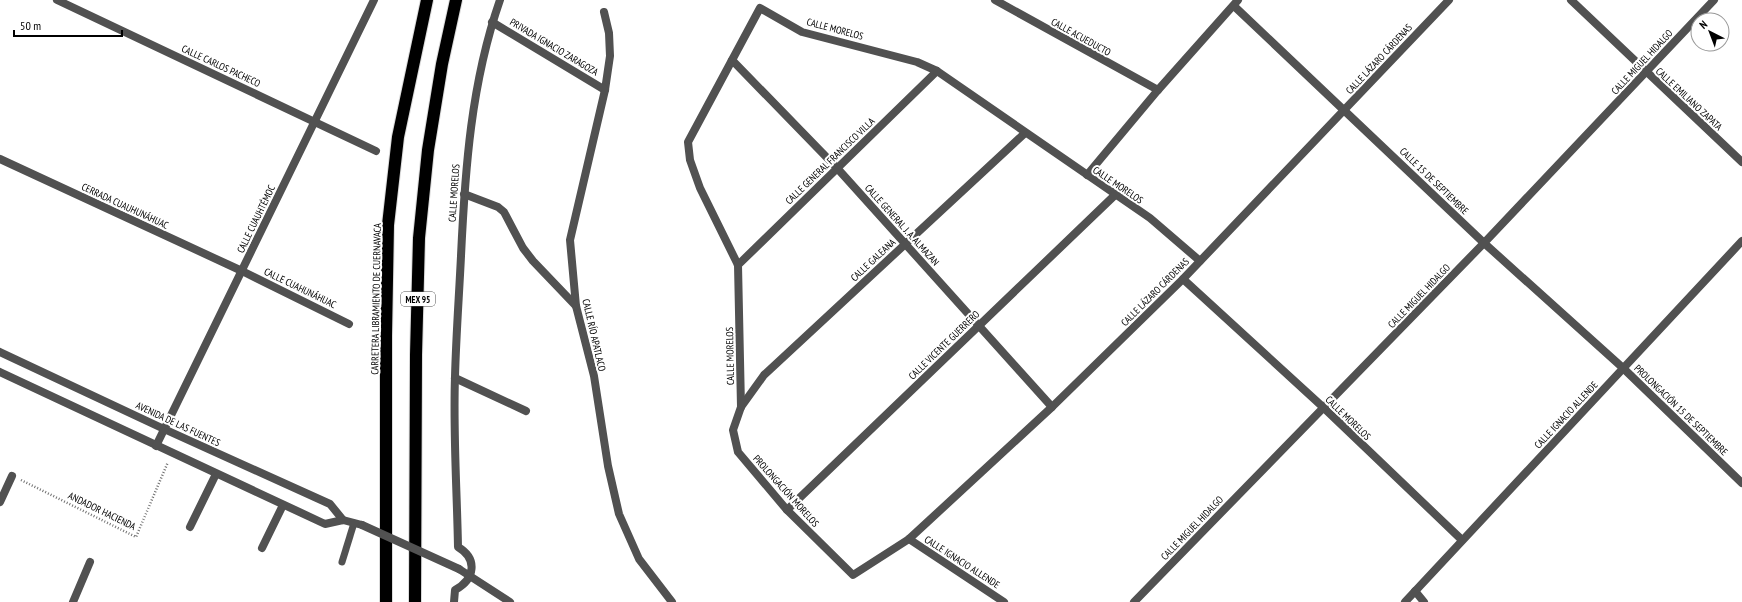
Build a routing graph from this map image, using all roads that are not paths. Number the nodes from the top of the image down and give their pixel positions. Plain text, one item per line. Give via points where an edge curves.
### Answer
1 (57, 0) edge
2 (374, 0) edge
3 (427, 0) edge
4 (456, 0) edge
5 (500, 0) edge
6 (995, 0) edge
7 (1449, 0) edge
8 (1571, 0) edge
9 (1714, 0) edge
10 (1236, 3) edge
11 (604, 12) dead end
12 (492, 22) junction
13 (732, 60) junction
14 (936, 71) junction
15 (1646, 72) junction
16 (605, 90) junction
17 (1158, 90) junction
18 (1345, 110) junction
19 (314, 121) junction
20 (1025, 133) junction
21 (376, 151) dead end
22 (0, 159) edge
23 (1742, 162) edge
24 (837, 168) junction
25 (1087, 175) junction
26 (464, 194) junction
27 (1115, 195) junction
28 (1742, 241) edge
29 (1484, 243) junction
30 (906, 244) junction
31 (1200, 261) junction
32 (738, 265) junction
33 (242, 271) junction
34 (1183, 279) junction
35 (576, 306) junction
36 (349, 324) dead end
37 (979, 326) junction
38 (0, 352) edge
39 (1623, 368) junction
40 (0, 372) edge
41 (455, 378) junction
42 (741, 407) junction
43 (1052, 407) junction
44 (1324, 408) junction
45 (526, 411) dead end
46 (164, 429) junction
47 (156, 446) junction
48 (216, 474) junction
49 (12, 476) road end
50 (1742, 483) edge
51 (0, 502) edge
52 (283, 504) junction
53 (787, 510) junction
54 (343, 520) junction
55 (358, 524) junction
56 (190, 527) dead end
57 (909, 540) junction
58 (1462, 540) junction
59 (262, 548) dead end
60 (90, 562) dead end
61 (342, 562) dead end
62 (853, 575) joint
63 (470, 576) junction
64 (1415, 591) junction
65 (72, 602) edge
66 (386, 602) edge
67 (415, 602) edge
68 (454, 602) edge
69 (510, 602) edge
70 (672, 602) edge
71 (1004, 602) edge
72 (1134, 602) edge
73 (1405, 602) edge
74 (1424, 602) edge

1 - 19 street, CALLE CARLOS PACHECO
2 - 19 street, CALLE CUAUHTÉMOC
3 - 66 highway, CARRETERA LIBRAMIENTO DE CUERNAVACA / MEX 95 via 398,136 388,225
4 - 67 highway, MEX 95 via 442,64 428,150 419,238
5 - 12 street, CALLE MORELOS
6 - 17 street, CALLE ACUEDUCTO
7 - 18 street, CALLE LÁZARO CÁRDENAS
8 - 15 street, CALLE EMILIANO ZAPATA
9 - 15 street, CALLE MIGUEL HIDALGO
10 - 17 street
10 - 18 street, CALLE 15 DE SEPTIEMBRE
11 - 16 street, CALLE RÍO APATLACO via 609,33 610,56
12 - 16 street, PRIVADA IGNACIO ZARAGOZA
12 - 26 street, CALLE MORELOS via 469,137
13 - 14 street, CALLE MORELOS via 760,8 802,32 916,62
13 - 24 street, CALLE GENERAL J. A. ALMAZAN
13 - 32 street, CALLE MORELOS via 688,142 690,160 700,188
14 - 20 street, CALLE MORELOS
14 - 24 street, CALLE GENERAL FRANCISCO VILLA
15 - 23 street, CALLE EMILIANO ZAPATA
15 - 29 street, CALLE MIGUEL HIDALGO
16 - 35 street, CALLE RÍO APATLACO via 570,240
17 - 25 street
18 - 29 street, CALLE 15 DE SEPTIEMBRE
18 - 31 street, CALLE LÁZARO CÁRDENAS
19 - 21 street, CALLE CARLOS PACHECO
19 - 33 street, CALLE CUAUHTÉMOC
20 - 25 street, CALLE MORELOS
20 - 30 street, CALLE GALEANA
22 - 33 street, CERRADA CUAUHUNÁHUAC
24 - 30 street, CALLE GENERAL J. A. ALMAZAN
24 - 32 street, CALLE GENERAL FRANCISCO VILLA
25 - 27 street, CALLE MORELOS
26 - 35 street via 498,207 504,212 523,248
26 - 41 street, CALLE MORELOS
27 - 31 street, CALLE MORELOS via 1150,218
27 - 37 street, CALLE VICENTE GUERRERO
28 - 39 street, CALLE IGNACIO ALLENDE
29 - 39 street, CALLE 15 DE SEPTIEMBRE
29 - 44 street, CALLE MIGUEL HIDALGO
30 - 37 street, CALLE GENERAL J. A. ALMAZAN
30 - 42 street, CALLE GALEANA via 764,376
31 - 34 street, CALLE LÁZARO CÁRDENAS
32 - 42 street, CALLE MORELOS
33 - 36 street, CALLE CUAHUNÁHUAC
33 - 46 street, CALLE CUAUHTÉMOC
34 - 43 street, CALLE LÁZARO CÁRDENAS
34 - 44 street, CALLE MORELOS
35 - 70 street, CALLE RÍO APATLACO via 594,376 608,466 619,514 639,560
37 - 43 street, CALLE GENERAL J. A. ALMAZAN
37 - 53 street, CALLE VICENTE GUERRERO
38 - 46 street, AVENIDA DE LAS FUENTES
39 - 50 street, PROLONGACIÓN 15 DE SEPTIEMBRE
39 - 58 street, CALLE IGNACIO ALLENDE
40 - 47 street
41 - 45 street
41 - 63 street, CALLE MORELOS via 458,547 466,552 471,561
42 - 53 street, PROLONGACIÓN MORELOS via 734,430 738,452
43 - 57 street, CALLE LÁZARO CÁRDENAS
44 - 58 street, CALLE MORELOS
44 - 72 street, CALLE MIGUEL HIDALGO
46 - 47 street, CALLE CUAUHTÉMOC
46 - 54 street, AVENIDA DE LAS FUENTES via 330,504
47 - 48 street
48 - 52 street
48 - 56 street
49 - 51 street
52 - 54 street via 325,524
52 - 59 street
53 - 62 street, PROLONGACIÓN MORELOS
54 - 55 street
55 - 61 lane
55 - 63 street, bridge
57 - 62 street, CALLE LÁZARO CÁRDENAS
57 - 71 street, CALLE IGNACIO ALLENDE
58 - 64 street, CALLE IGNACIO ALLENDE
60 - 65 street
63 - 68 street via 466,584 455,590
63 - 69 street
64 - 73 street, CALLE IGNACIO ALLENDE
64 - 74 street

